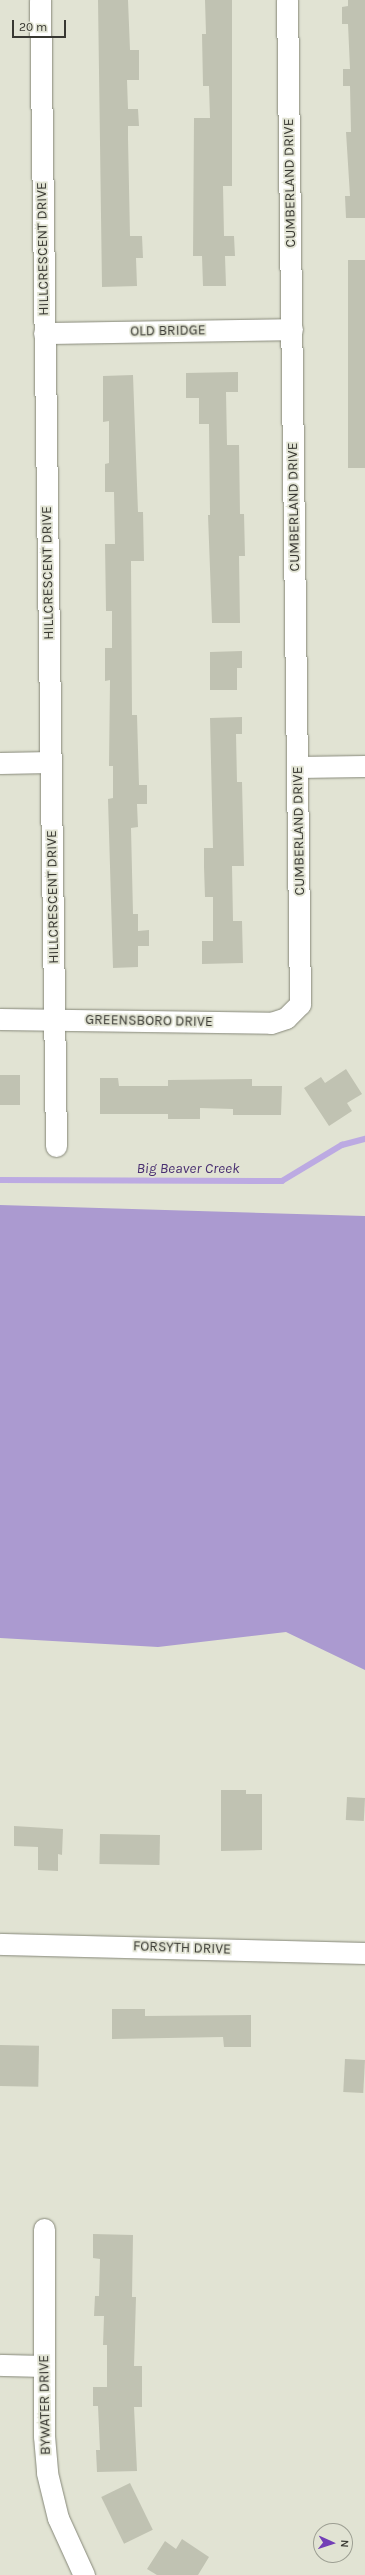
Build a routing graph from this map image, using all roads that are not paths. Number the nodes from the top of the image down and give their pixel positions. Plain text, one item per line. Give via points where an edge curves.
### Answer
1 (40, 0) edge
2 (287, 0) edge
3 (292, 329) junction
4 (44, 333) junction
5 (51, 762) junction
6 (0, 764) edge
7 (365, 766) edge
8 (298, 767) junction
9 (295, 1012) joint
10 (0, 1019) edge
11 (55, 1019) junction
12 (56, 1146) dead end
13 (0, 1944) edge
14 (365, 1953) edge
15 (44, 2229) dead end
16 (0, 2365) edge
17 (44, 2366) junction
18 (84, 2575) edge

1 - 4 street, HILLCRESCENT DRIVE
2 - 3 street, CUMBERLAND DRIVE
3 - 4 street, OLD BRIDGE
3 - 8 street, CUMBERLAND DRIVE
4 - 5 street, HILLCRESCENT DRIVE
5 - 6 street
5 - 11 street, HILLCRESCENT DRIVE
7 - 8 street
8 - 9 street, CUMBERLAND DRIVE via 301,995
9 - 11 street, GREENSBORO DRIVE via 271,1023
10 - 11 street, GREENSBORO DRIVE
11 - 12 street, HILLCRESCENT DRIVE
13 - 14 street, FORSYTH DRIVE
15 - 17 street, BYWATER DRIVE
16 - 17 street
17 - 18 street, BYWATER DRIVE via 47,2473 58,2518

